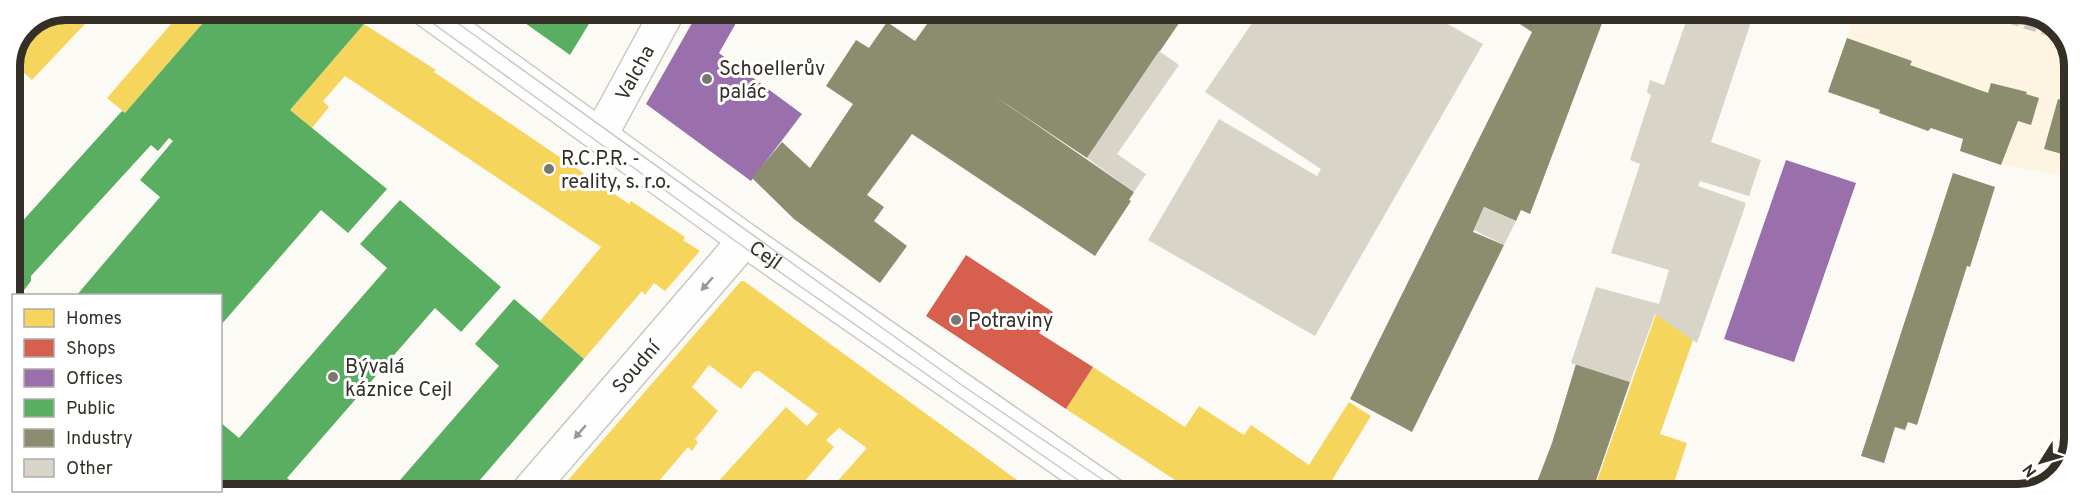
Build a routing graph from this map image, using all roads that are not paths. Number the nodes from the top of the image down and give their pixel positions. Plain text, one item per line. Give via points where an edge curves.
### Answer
1 (445, 19) edge
2 (664, 19) edge
3 (601, 134) junction
4 (745, 240) junction
5 (535, 484) edge
6 (1097, 484) edge

1 - 3 street, Cejl
2 - 3 street, Valcha
3 - 4 street, Cejl
4 -> 5 street, Soudní
4 - 6 street, Cejl

